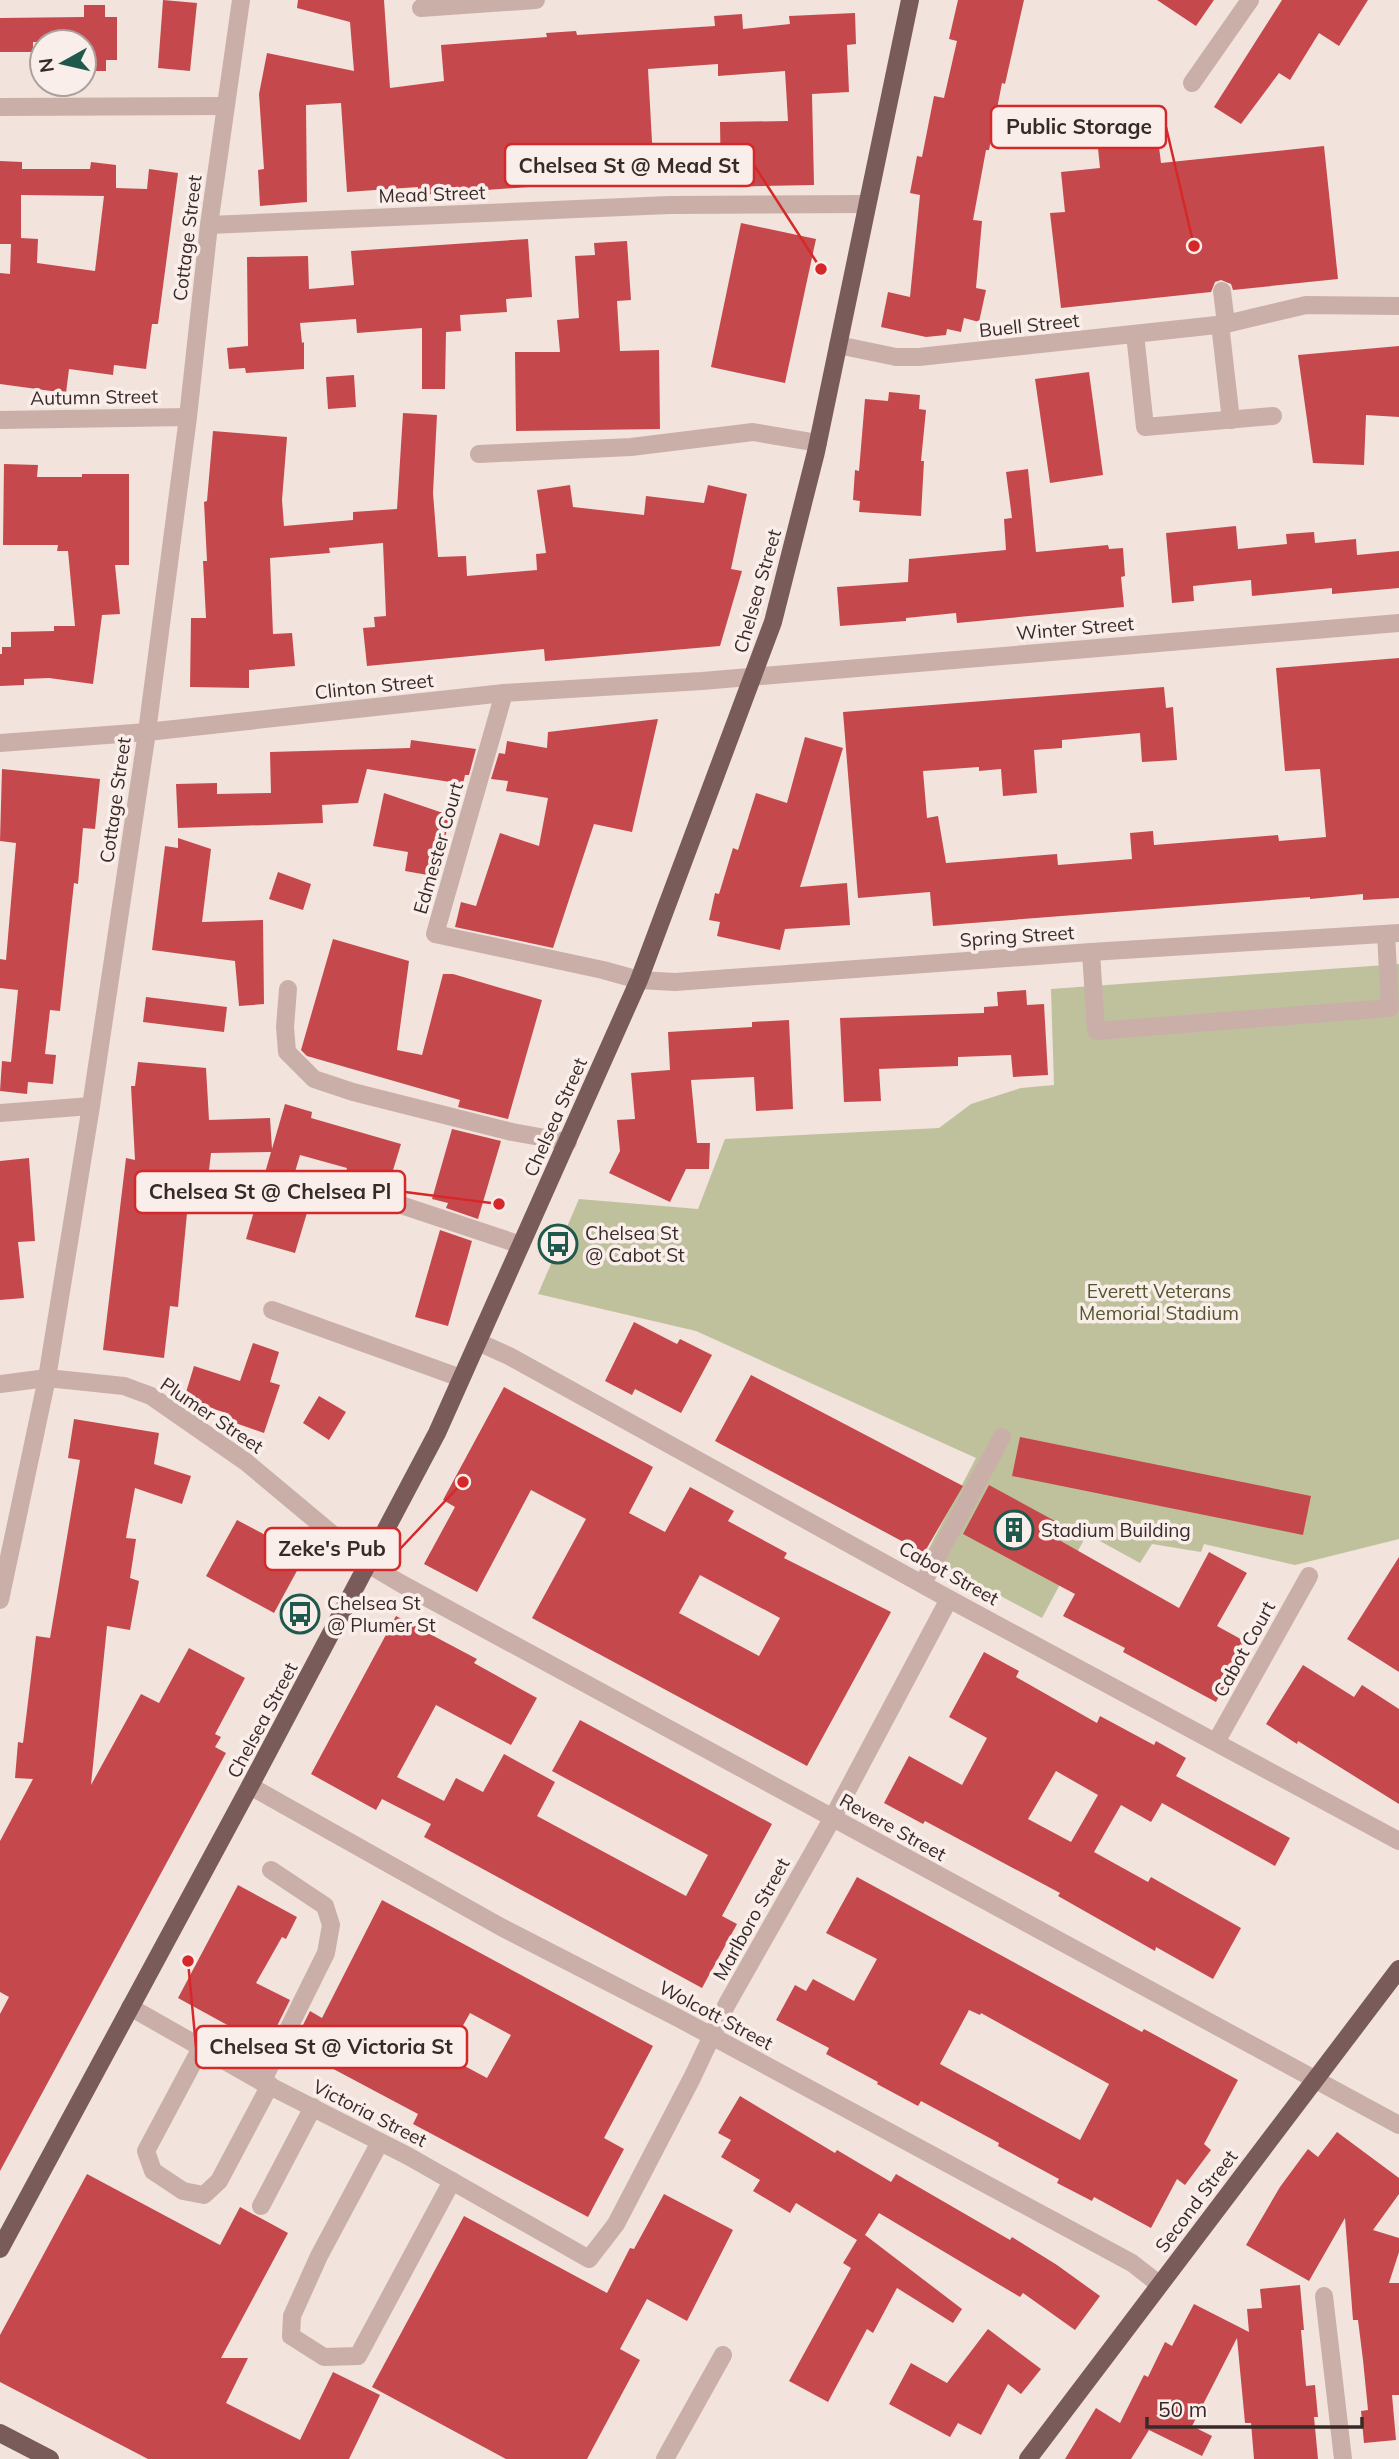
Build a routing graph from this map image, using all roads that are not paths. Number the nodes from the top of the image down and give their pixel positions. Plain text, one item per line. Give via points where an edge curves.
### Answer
1 (241, 0) edge
2 (536, 0) edge
3 (910, 0) edge
4 (1250, 0) edge
5 (421, 8) dead end
6 (1192, 83) dead end
7 (225, 106) junction
8 (0, 107) edge
9 (867, 204) junction
10 (209, 225) junction
11 (1222, 291) dead end
12 (1399, 306) edge
13 (1223, 324) junction
14 (1135, 334) junction
15 (838, 345) junction
16 (1273, 416) dead end
17 (188, 417) junction
18 (0, 420) edge
19 (1231, 420) junction
20 (818, 443) junction
21 (479, 454) dead end
22 (1399, 623) edge
23 (754, 676) junction
24 (503, 694) junction
25 (147, 732) junction
26 (0, 743) edge
27 (1392, 934) edge
28 (1091, 952) junction
29 (639, 980) junction
30 (289, 989) dead end
31 (91, 1106) junction
32 (0, 1113) edge
33 (568, 1142) junction
34 (305, 1182) dead end
35 (521, 1245) junction
36 (272, 1310) dead end
37 (478, 1342) junction
38 (47, 1378) junction
39 (461, 1378) junction
40 (0, 1384) edge
41 (1002, 1437) dead end
42 (368, 1564) junction
43 (1309, 1576) dead end
44 (923, 1583) junction
45 (949, 1598) junction
46 (0, 1600) edge
47 (1216, 1742) junction
48 (250, 1786) junction
49 (832, 1819) junction
50 (1399, 1841) edge
51 (271, 1870) dead end
52 (1399, 1969) edge
53 (130, 2007) junction
54 (713, 2037) junction
55 (202, 2046) junction
56 (1314, 2081) junction
57 (266, 2084) junction
58 (313, 2108) junction
59 (1399, 2125) edge
60 (380, 2142) junction
61 (452, 2181) junction
62 (261, 2206) dead end
63 (0, 2249) edge
64 (589, 2259) joint
65 (1159, 2284) junction
66 (1324, 2296) dead end
67 (723, 2355) dead end
68 (0, 2433) edge
69 (50, 2459) edge
70 (665, 2459) edge
71 (1028, 2459) edge
72 (1343, 2459) edge

1 - 7 street, Cottage Street
2 - 5 street
3 - 9 main road, Chelsea Street
4 - 6 street
7 - 8 street
7 - 10 street, Cottage Street
9 - 10 street, Mead Street via 669,205
9 - 15 main road, Chelsea Street
10 - 17 street, Cottage Street
11 - 13 street
12 - 13 street, Buell Street via 1306,305
13 - 14 street, Buell Street
13 - 19 street
14 - 15 street, Buell Street via 919,357
14 - 19 street via 1145,428
15 - 20 main road, Chelsea Street
16 - 19 street
17 - 18 street, Autumn Street
17 - 25 street, Cottage Street
20 - 21 street via 753,432 631,447
20 - 23 main road, Chelsea Street via 773,622
22 - 23 street, Winter Street
23 - 24 street, Clinton Street
23 - 29 main road, Chelsea Street
24 - 25 street, Clinton Street
24 - 29 street, Edmester Court via 435,934
25 - 26 street, Clinton Street
25 - 31 street, Cottage Street
27 - 28 street, Spring Street
27 - 28 street via 1390,1009 1096,1031
28 - 29 street, Spring Street via 675,982
29 - 33 main road, Chelsea Street
30 - 33 street via 287,1052 314,1079 436,1114
31 - 32 street
31 - 38 street, Cottage Street
33 - 35 main road, Chelsea Street
34 - 35 street via 391,1202
35 - 37 main road, Chelsea Street
36 - 39 street
37 - 39 main road, Chelsea Street
37 - 44 street, Cabot Street
38 - 40 street, Plumer Street
38 - 42 street, Plumer Street via 124,1386 151,1396 246,1462
38 - 46 street, Cottage Street
39 - 42 main road, Chelsea Street
41 - 44 street
42 - 48 main road, Chelsea Street
42 - 49 street, Revere Street
43 - 47 street, Cabot Court
44 - 45 street, Cabot Street
45 - 47 street, Cabot Street
45 - 49 street, Marlboro Street
47 - 50 street, Cabot Street
48 - 53 main road, Chelsea Street
48 - 54 street, Wolcott Street via 501,1927
49 - 54 street, Marlboro Street via 727,2004
49 - 56 street, Revere Street
51 - 57 street via 325,1906 331,1925 326,1953
52 - 56 main road, Second Street
53 - 55 street, Victoria Street
53 - 63 main road, Chelsea Street
54 - 64 street, Marlboro Street via 615,2224
54 - 65 street, Wolcott Street via 1132,2263
55 - 57 street, Victoria Street
55 - 57 street via 146,2151 153,2171 183,2191 204,2195 219,2181
56 - 59 street, Revere Street
56 - 65 main road, Second Street
57 - 58 street, Victoria Street
58 - 60 street, Victoria Street
58 - 62 street
60 - 61 street, Victoria Street
60 - 61 street via 292,2316 291,2336 324,2357 358,2356
61 - 64 street, Victoria Street
65 - 71 main road, Second Street
66 - 72 street
67 - 70 street
68 - 69 main road

